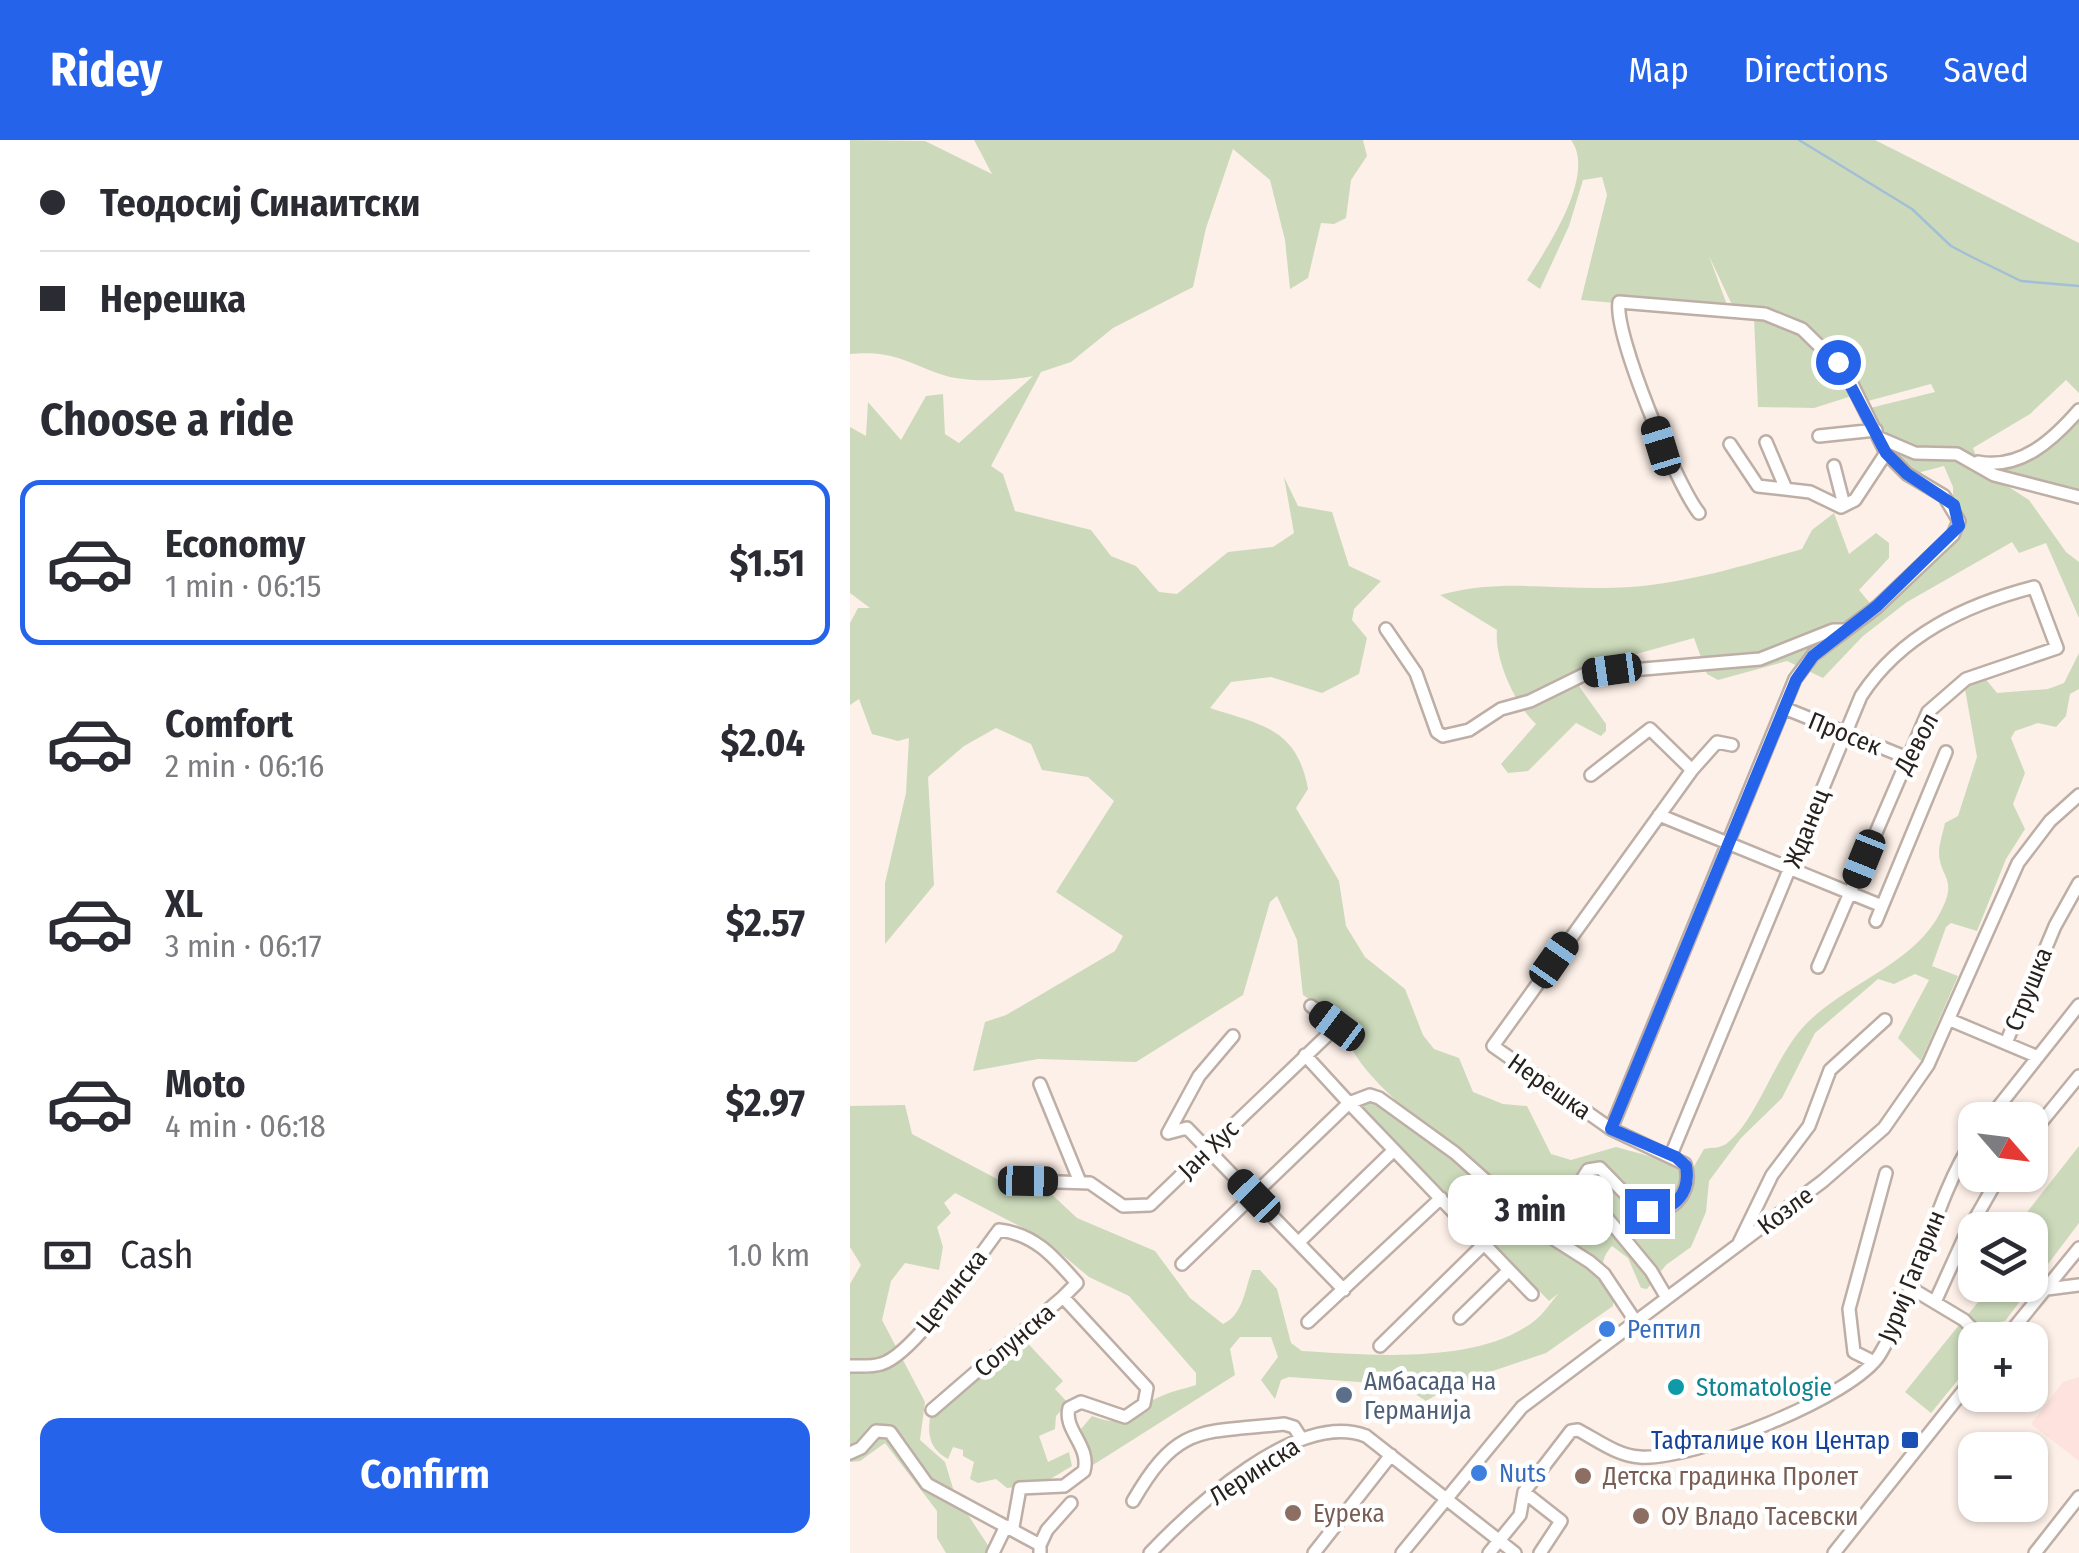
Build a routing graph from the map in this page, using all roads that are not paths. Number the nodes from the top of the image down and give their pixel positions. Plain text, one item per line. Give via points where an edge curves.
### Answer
1 (2079, 410) edge
2 (1878, 434) junction
3 (1819, 436) dead end
4 (1766, 442) dead end
5 (1730, 444) dead end
6 (1886, 453) junction
7 (1968, 460) junction
8 (1834, 466) dead end
9 (1786, 489) junction
10 (2079, 497) edge
11 (1844, 505) junction
12 (1699, 513) dead end
13 (2034, 587) joint
14 (1386, 630) dead end
15 (1845, 630) junction
16 (1784, 708) junction
17 (1845, 733) junction
18 (1732, 745) dead end
19 (1946, 752) dead end
20 (1906, 757) junction
21 (1692, 770) junction
22 (1591, 775) dead end
23 (2079, 796) edge
24 (1659, 815) junction
25 (1728, 843) junction
26 (1790, 868) junction
27 (2079, 883) edge
28 (1850, 893) junction
29 (1882, 906) junction
30 (1876, 922) dead end
31 (1818, 967) dead end
32 (2079, 1005) edge
33 (1310, 1006) dead end
34 (1885, 1020) dead end
35 (1950, 1020) junction
36 (1233, 1036) dead end
37 (2006, 1043) junction
38 (1304, 1056) junction
39 (2038, 1057) junction
40 (2079, 1076) edge
41 (1040, 1084) dead end
42 (2002, 1102) edge
43 (1350, 1103) junction
44 (2048, 1114) edge
45 (1611, 1129) junction
46 (1208, 1149) junction
47 (1394, 1150) junction
48 (1672, 1155) junction
49 (1958, 1168) edge
50 (1886, 1173) dead end
51 (1028, 1181) dead end
52 (1080, 1182) junction
53 (1990, 1192) edge
54 (1254, 1196) junction
55 (1440, 1198) junction
56 (1299, 1242) junction
57 (1484, 1244) junction
58 (1738, 1245) junction
59 (2079, 1248) edge
60 (1182, 1264) dead end
61 (2061, 1269) junction
62 (1510, 1270) junction
63 (2079, 1282) edge
64 (2048, 1284) edge
65 (1909, 1286) junction
66 (2048, 1289) edge
67 (1344, 1290) junction
68 (1532, 1294) dead end
69 (1064, 1297) junction
70 (1666, 1298) junction
71 (1935, 1302) junction
72 (2033, 1302) edge
73 (1460, 1318) dead end
74 (1308, 1322) dead end
75 (1636, 1322) junction
76 (1963, 1322) edge
77 (2018, 1322) edge
78 (1380, 1346) dead end
79 (1874, 1362) junction
80 (850, 1366) edge
81 (1958, 1397) edge
82 (932, 1410) dead end
83 (1300, 1438) junction
84 (850, 1453) edge
85 (1391, 1455) junction
86 (1524, 1492) junction
87 (2079, 1497) edge
88 (1445, 1498) junction
89 (1133, 1500) dead end
90 (1071, 1503) dead end
91 (1009, 1526) junction
92 (1499, 1540) junction
93 (1041, 1543) edge
94 (992, 1553) edge
95 (1150, 1553) edge
96 (1314, 1553) edge
97 (1402, 1553) edge
98 (1489, 1553) edge
99 (1514, 1553) edge
100 (1540, 1553) edge
101 (1834, 1553) edge
102 (2035, 1553) edge

1 - 7 street via 2018,460
2 - 3 street
2 - 6 street
2 - 7 street via 1915,454 1952,453
2 - 12 street via 1838,362 1792,323 1765,314 1619,302 1661,446
4 - 9 street
5 - 9 street via 1758,486
6 - 11 street via 1863,491
6 - 15 street via 1954,505 1959,526
7 - 10 street via 2024,485
8 - 11 street
9 - 11 street
13 - 17 street, Жданец via 1952,617 1900,648 1861,696
13 - 20 street, Девол via 2057,648 1966,679 1945,694
14 - 15 street via 1416,673 1443,736 1585,674 1760,659
15 - 16 street via 1804,667
16 - 17 street, Просек
16 - 25 street
17 - 20 street, Просек
17 - 26 street, Жданец
18 - 21 street, Нерешка via 1717,742
19 - 29 street, Девол
20 - 28 street, Девол
21 - 22 street via 1650,729
21 - 24 street, Нерешка
23 - 35 street, Козле via 2018,863
24 - 25 street
24 - 45 street, Нерешка via 1493,1046
25 - 26 street
25 - 45 street
26 - 28 street
26 - 48 street, Жданец
27 - 37 street, Струшка
28 - 29 street
28 - 31 street, Девол
29 - 30 street, Девол
32 - 39 street
33 - 38 street, Јан Хус via 1337,1026
34 - 58 street via 1823,1080 1809,1126 1778,1164
35 - 37 street
35 - 58 street, Козле via 1916,1086 1884,1128
36 - 46 street via 1167,1130 1184,1126
37 - 39 street
38 - 43 street
38 - 46 street, Јан Хус
39 - 42 street
40 - 44 street
41 - 52 street
43 - 47 street
43 - 54 street
43 - 75 street via 1380,1098 1455,1153 1525,1218 1604,1274
45 - 48 street, Нерешка
46 - 52 street, Јан Хус via 1139,1208
46 - 54 street
47 - 55 street
47 - 56 street
48 - 70 street via 1686,1164 1688,1178 1682,1196 1666,1210 1639,1208 1597,1167 1579,1184
49 - 65 street, Јуриј Гагарин
50 - 79 street via 1849,1309 1854,1352
51 - 52 street, Јан Хус
53 - 71 street, Јуриј Гагарин
54 - 56 street
54 - 60 street
55 - 57 street
55 - 67 street
56 - 67 street
57 - 62 street
57 - 78 street
58 - 70 street, Козле
59 - 61 street
59 - 63 street
61 - 63 street
61 - 64 street
62 - 68 street
62 - 73 street
63 - 66 street
65 - 71 street
65 - 79 street, Јуриј Гагарин
67 - 74 street
69 - 80 street, Цетинска via 1076,1283 1047,1251 999,1230 897,1355 882,1364
69 - 82 street, Солунска
69 - 91 street, Солунска via 1140,1379 1147,1398 1124,1417 1081,1402 1070,1408 1069,1422 1086,1456 1084,1471 1064,1486 1020,1488
70 - 75 street, Козле
71 - 76 street
72 - 77 street
75 - 88 street, Козле via 1522,1407
79 - 86 street via 1843,1387 1688,1453 1636,1457 1572,1431
81 - 101 street
83 - 85 street, Леринска via 1356,1432
83 - 89 street via 1284,1424 1181,1440 1164,1452
83 - 95 street, Леринска via 1207,1500
84 - 91 street via 876,1431 890,1432 927,1484
85 - 88 street, Леринска
85 - 96 street
86 - 92 street via 1520,1516
86 - 100 street via 1561,1521
87 - 102 street
88 - 92 street, Леринска
88 - 97 street, Козле
90 - 93 street
91 - 93 street
91 - 94 street
92 - 98 street
92 - 99 street, Леринска

